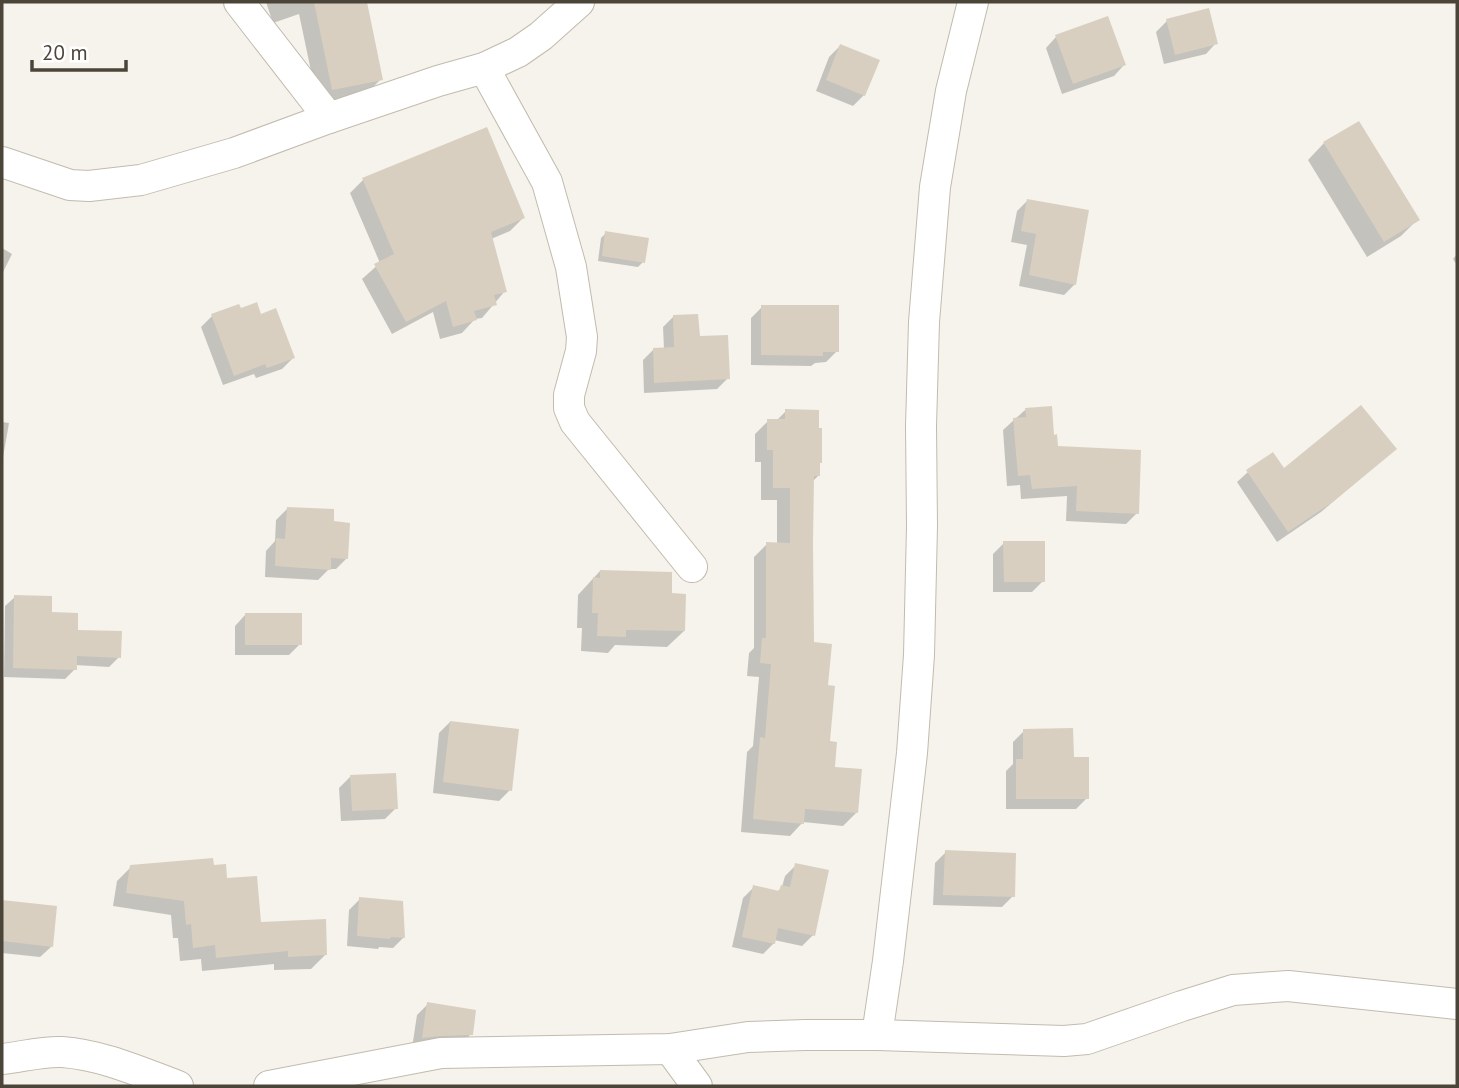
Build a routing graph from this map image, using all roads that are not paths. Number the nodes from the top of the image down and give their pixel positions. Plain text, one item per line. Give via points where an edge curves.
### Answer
1 (239, 2) edge
2 (579, 2) edge
3 (973, 2) edge
4 (484, 68) junction
5 (329, 118) junction
6 (2, 162) edge
7 (692, 567) dead end
8 (1457, 1004) edge
9 (877, 1035) junction
10 (670, 1049) junction
11 (2, 1059) edge
12 (346, 1078) edge
13 (178, 1086) edge
14 (269, 1086) edge
15 (697, 1086) edge

1 - 5 street
2 - 4 street via 518,52
3 - 9 street via 951,91 935,187 923,335 919,655 912,753
4 - 5 street
4 - 7 street via 547,182 571,267 582,337 569,408 575,422
5 - 6 street via 141,180 70,185
8 - 9 street via 1287,986 1233,990 1087,1039
9 - 10 street via 748,1037
10 - 12 street via 441,1053
10 - 15 street
11 - 13 street via 60,1052 95,1057
12 - 14 street

